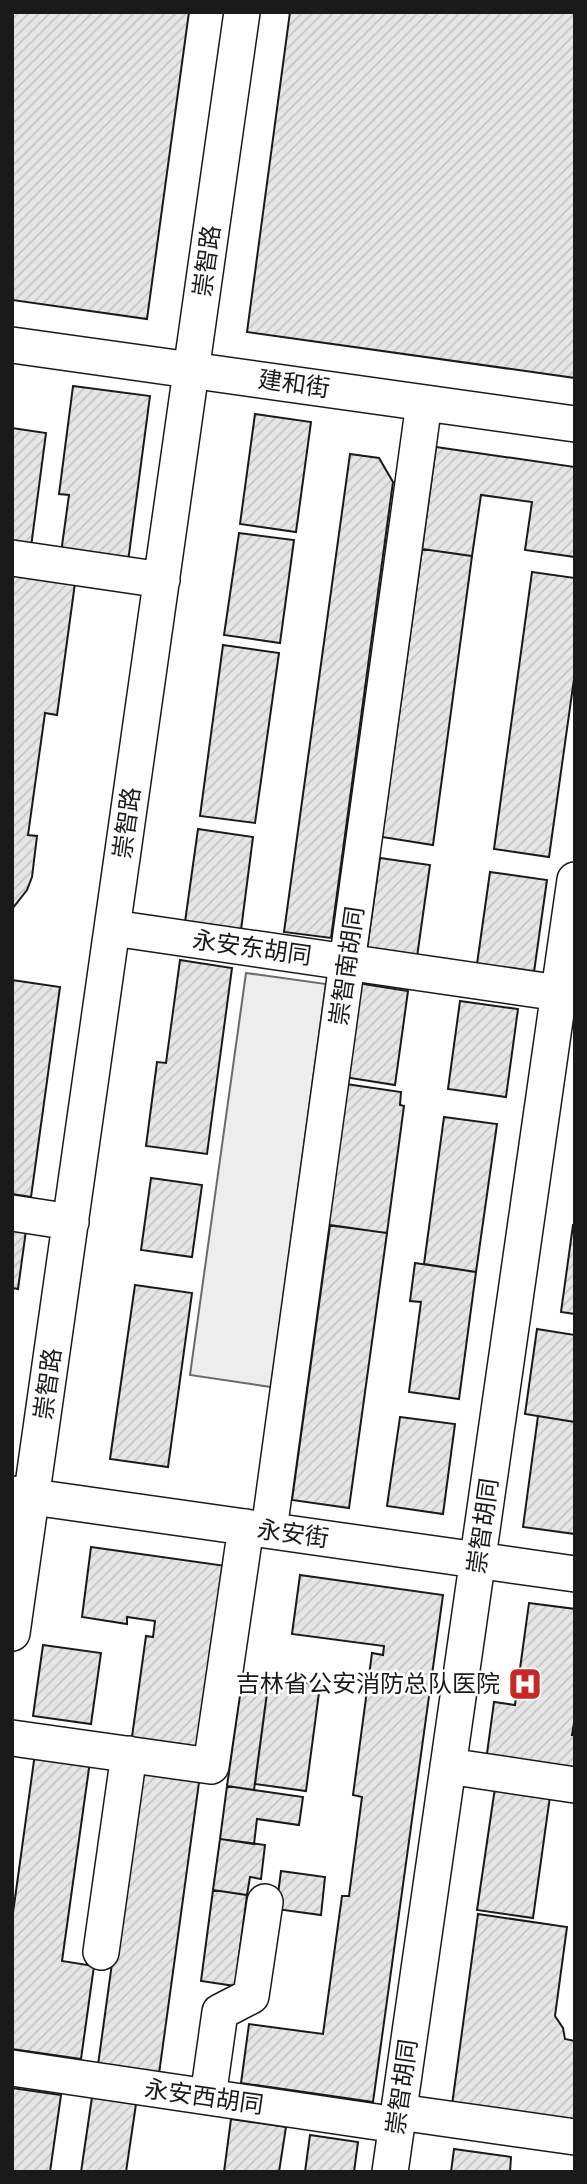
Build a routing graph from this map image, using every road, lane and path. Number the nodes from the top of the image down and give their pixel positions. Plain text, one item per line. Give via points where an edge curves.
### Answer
1 (242, 12) edge
2 (12, 345) edge
3 (191, 370) junction
4 (424, 403) junction
5 (575, 424) edge
6 (12, 558) edge
7 (162, 580) junction
8 (575, 880) edge
9 (113, 928) junction
10 (347, 962) junction
11 (559, 993) junction
12 (12, 1213) edge
13 (71, 1222) junction
14 (22, 1495) edge
15 (257, 1529) junction
16 (478, 1560) junction
17 (575, 1574) edge
18 (12, 1633) edge
19 (12, 1738) edge
20 (129, 1754) junction
21 (448, 1766) junction
22 (575, 1785) edge
23 (265, 1902) dead end
24 (101, 1952) dead end
25 (12, 2068) edge
26 (208, 2097) junction
27 (398, 2118) junction
28 (575, 2137) edge
29 (390, 2172) edge

1 - 3 street, 崇智路
2 - 3 street, 建和街
3 - 4 street, 建和街
3 - 7 street, 崇智路
4 - 5 street, 建和街
4 - 10 street, 崇智南胡同
6 - 7 street
7 - 9 street, 崇智路
8 - 11 street, 崇智胡同
9 - 10 street, 永安东胡同
9 - 13 street, 崇智路
10 - 11 street, 永安东胡同
10 - 15 street, 崇智南胡同
11 - 16 street, 崇智胡同
12 - 13 street
13 - 14 street, 崇智路
14 - 15 street, 永安街
14 - 18 street, 崇智路
15 - 16 street, 永安街
15 - 20 street, 崇智南胡同 via 211,1766
16 - 17 street, 永安街
16 - 21 street, 崇智胡同
19 - 20 street
20 - 24 street
21 - 22 street
21 - 27 street, 崇智胡同
23 - 26 street via 251,1996 219,2012
25 - 26 street, 永安西胡同
26 - 27 street, 永安西胡同
27 - 28 street, 永安西胡同
27 - 29 street, 崇智胡同

